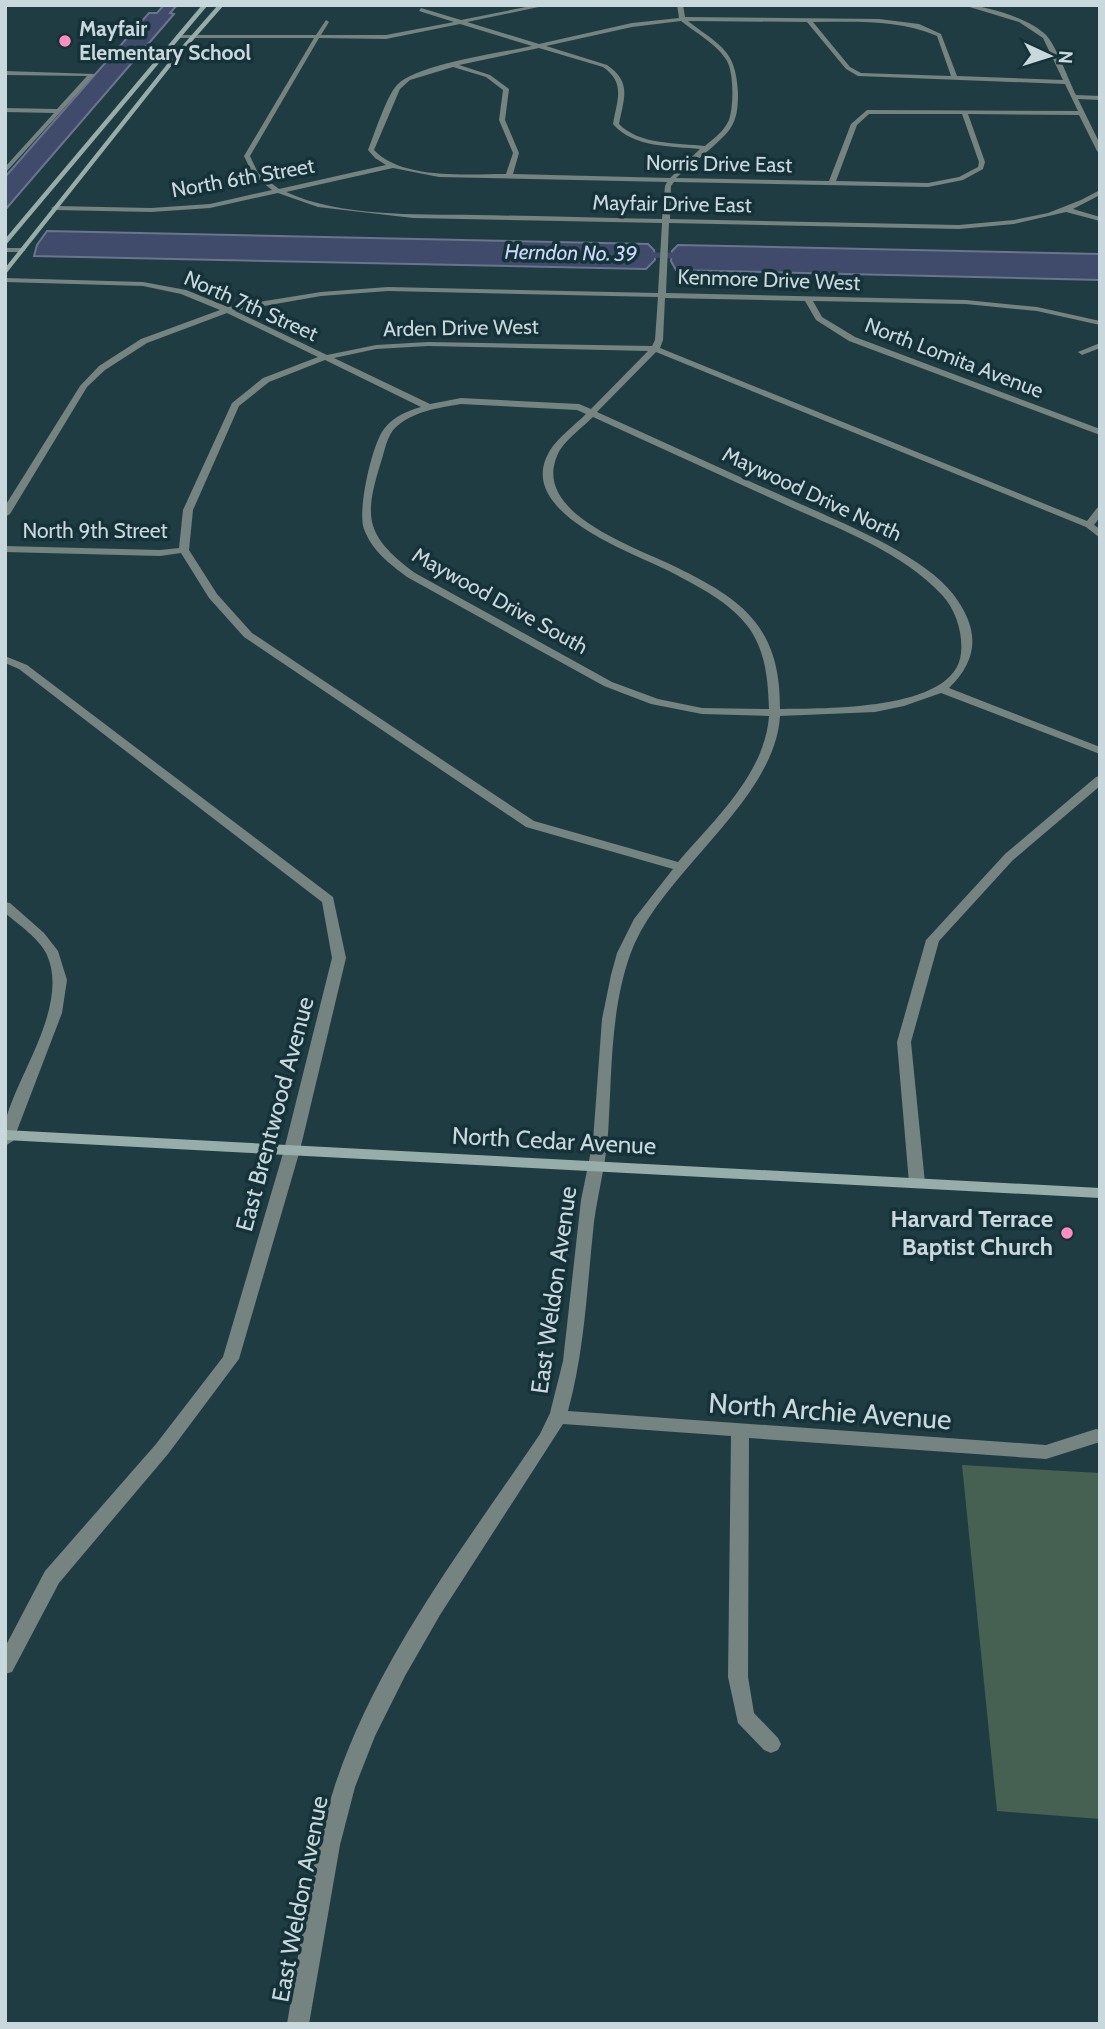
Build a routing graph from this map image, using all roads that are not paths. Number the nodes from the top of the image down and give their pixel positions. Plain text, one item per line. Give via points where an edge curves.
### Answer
1 (205, 5) edge
2 (213, 5) edge
3 (221, 5) edge
4 (545, 5) edge
5 (680, 5) edge
6 (966, 5) edge
7 (999, 6) edge
8 (986, 9) junction
9 (421, 10) dead end
10 (214, 13) junction
11 (682, 19) junction
12 (808, 19) junction
13 (326, 22) dead end
14 (462, 23) junction
15 (178, 36) junction
16 (194, 37) junction
17 (315, 39) junction
18 (540, 46) junction
19 (454, 65) junction
20 (5, 73) edge
21 (955, 79) junction
22 (1066, 82) junction
23 (1074, 97) junction
24 (1100, 97) edge
25 (5, 110) edge
26 (59, 111) junction
27 (964, 111) junction
28 (1082, 113) junction
29 (707, 148) junction
30 (1100, 150) edge
31 (393, 166) junction
32 (69, 168) junction
33 (5, 171) edge
34 (509, 177) junction
35 (671, 180) junction
36 (832, 183) junction
37 (276, 192) junction
38 (1100, 192) edge
39 (55, 208) junction
40 (1068, 210) junction
41 (1100, 219) edge
42 (665, 221) junction
43 (5, 244) edge
44 (5, 250) edge
45 (22, 250) junction
46 (5, 273) edge
47 (5, 279) edge
48 (661, 295) junction
49 (809, 300) junction
50 (227, 310) junction
51 (1100, 323) edge
52 (1100, 345) edge
53 (655, 349) junction
54 (1082, 352) dead end
55 (324, 358) junction
56 (429, 407) junction
57 (591, 412) junction
58 (1100, 432) edge
59 (1100, 510) edge
60 (5, 514) edge
61 (1089, 525) junction
62 (1100, 535) edge
63 (5, 549) edge
64 (184, 550) junction
65 (5, 659) edge
66 (941, 689) junction
67 (775, 713) junction
68 (1100, 751) edge
69 (1100, 780) edge
70 (681, 867) junction
71 (5, 906) edge
72 (6, 1137) edge
73 (292, 1150) junction
74 (596, 1166) junction
75 (917, 1183) junction
76 (1100, 1193) edge
77 (558, 1417) junction
78 (740, 1431) junction
79 (1096, 1436) dead end
80 (5, 1666) edge
81 (771, 1744) dead end
82 (299, 2024) edge

1 - 15 main road
2 - 10 main road
3 - 10 main road
4 - 14 street
5 - 11 street
6 - 8 street
7 - 8 street
8 - 22 street via 1042,34
9 - 14 street
10 - 16 main road
11 - 12 street
11 - 18 street
11 - 29 street via 724,53 734,72 732,121
12 - 21 street via 848,68 860,75
12 - 21 street via 888,21 932,30 941,37
13 - 17 street
14 - 17 street via 386,37
14 - 18 street
15 - 16 street
15 - 32 main road
16 - 17 street
16 - 39 main road
17 - 37 street via 247,156 253,173
18 - 19 street
18 - 29 street via 618,74 622,84 616,124 622,132
19 - 31 street via 414,76 397,88 371,145 377,157
19 - 34 street via 488,76 506,89 502,120 516,153
20 - 26 street via 92,74
21 - 22 street
22 - 23 street
23 - 24 street
23 - 28 street
25 - 26 street
26 - 33 street
27 - 28 street
27 - 36 street via 867,111 854,124
27 - 36 street, Norris Drive East via 982,165 971,176 928,185
28 - 30 street
29 - 35 street
31 - 34 street, Norris Drive East via 439,175
31 - 37 street, North 6th Street
32 - 39 main road via 68,179 49,203
32 - 43 main road
34 - 35 street, Norris Drive East
35 - 36 street, Norris Drive East
35 - 42 street
37 - 39 street, North 6th Street via 183,209
37 - 42 street, Mayfair Drive East via 335,207 413,216
38 - 40 street
39 - 45 main road
40 - 41 street
40 - 42 street, Mayfair Drive East via 1024,220 959,226
42 - 48 street
44 - 45 street
45 - 46 main road
47 - 50 street, North 7th Street via 143,284 183,292
48 - 49 street, Kenmore Drive West
48 - 50 street, Kenmore Drive West via 388,289 321,294
48 - 53 street
49 - 51 street, Kenmore Drive West via 966,302 1037,309
49 - 58 street, North Lomita Avenue via 819,318 852,339
50 - 55 street, North 7th Street
50 - 60 street, Kenmore Drive West via 144,341 102,368 84,386
52 - 54 street
53 - 55 street, Arden Drive West via 428,344 376,347
53 - 57 street, East Weldon Avenue
53 - 61 street, Arden Drive West
55 - 56 street, North 7th Street
55 - 64 street, Arden Drive West via 266,380 235,405 188,510
56 - 57 street, Maywood Drive North via 474,402 565,405
56 - 67 street, Maywood Drive South via 392,425 383,444 364,515 367,530 385,556 411,575 630,694 702,711
57 - 66 street, Maywood Drive North via 875,542 928,575 948,595 967,637 966,658
57 - 67 street, East Weldon Avenue via 553,452 548,485 555,499 582,524 737,608 763,643 775,683
59 - 61 street
61 - 62 street
63 - 64 street, North 9th Street
64 - 70 street via 214,596 248,635 530,824
65 - 73 street, East Brentwood Avenue via 23,667 328,900 339,958
66 - 67 street, Maywood Drive North via 875,709
66 - 68 street
67 - 70 street, East Weldon Avenue via 763,758 749,783
69 - 75 street via 1009,857 933,940 904,1042
70 - 74 street, East Weldon Avenue via 643,915 615,979
71 - 72 street via 53,954 60,980 55,1013
72 - 73 main road, North Cedar Avenue
73 - 74 main road, North Cedar Avenue
73 - 80 street, East Brentwood Avenue via 231,1359 162,1449 52,1577
74 - 75 main road, North Cedar Avenue
74 - 77 street, East Weldon Avenue via 574,1346
75 - 76 main road, North Cedar Avenue
77 - 78 street, North Archie Avenue
77 - 82 street, East Weldon Avenue via 408,1652 373,1718 346,1784 326,1858
78 - 79 street, North Archie Avenue via 1046,1452
78 - 81 street via 738,1676 745,1717

